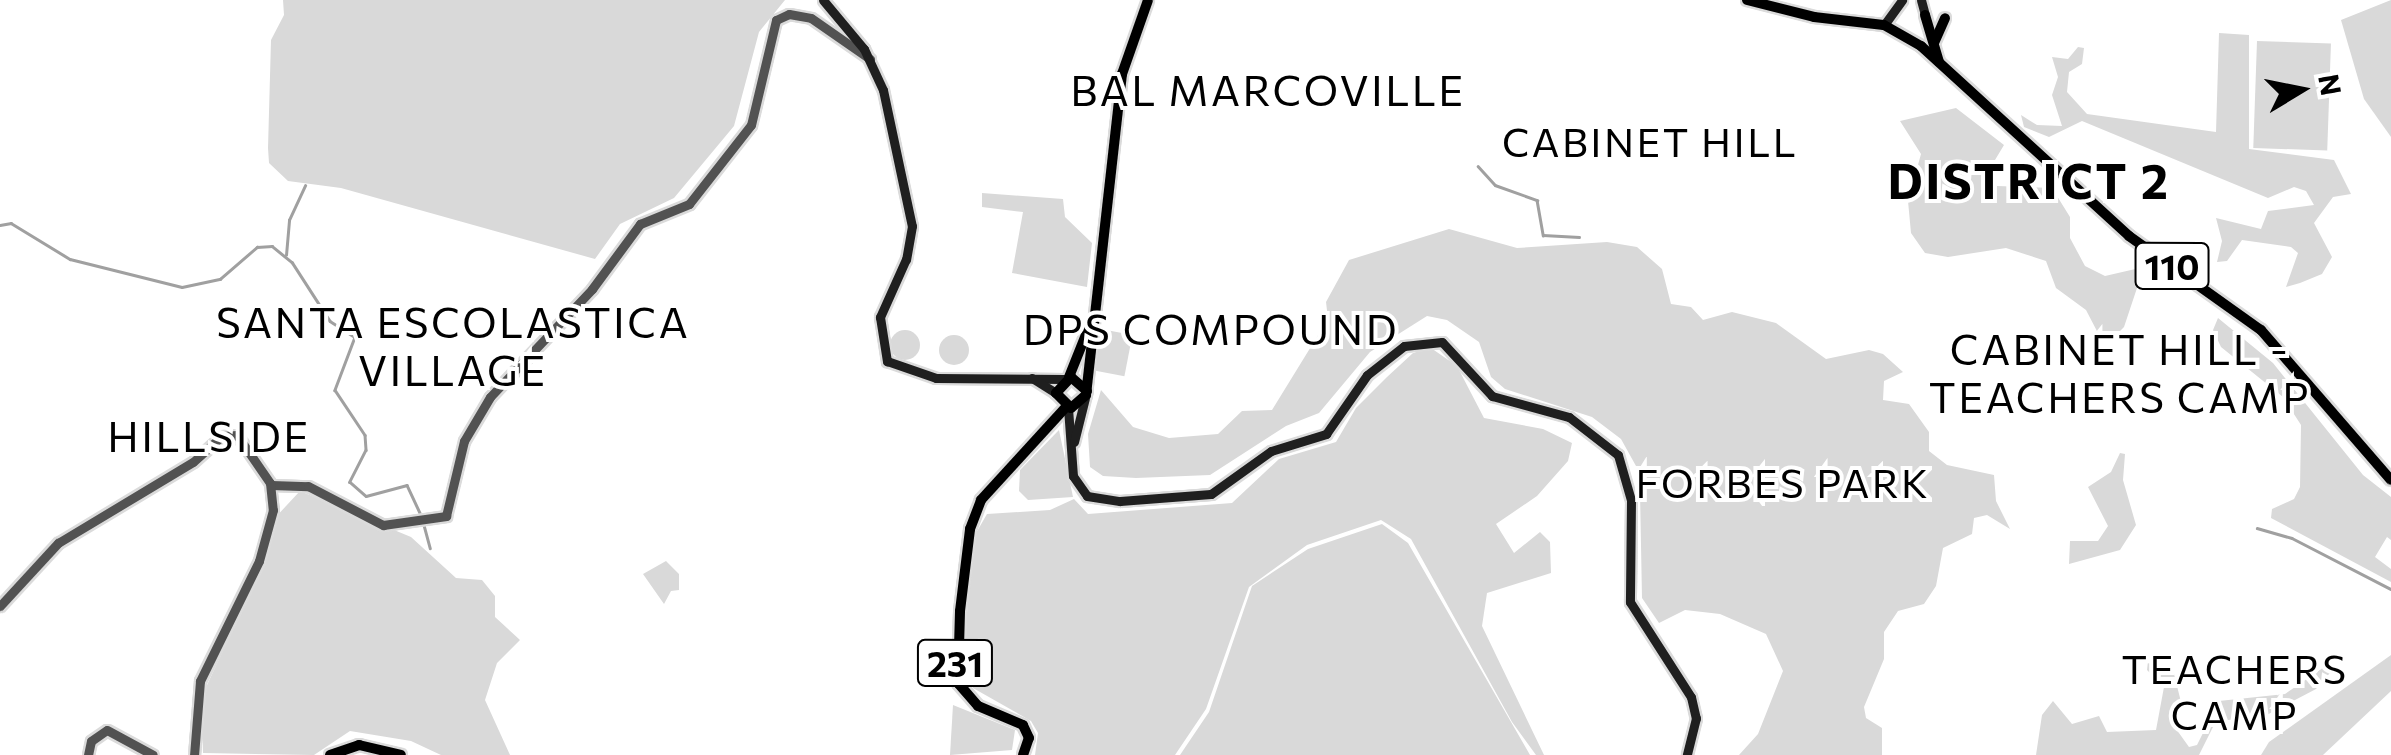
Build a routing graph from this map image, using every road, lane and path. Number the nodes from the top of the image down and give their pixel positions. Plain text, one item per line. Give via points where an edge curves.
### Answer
1 (802, 0) edge
2 (823, 0) edge
3 (1148, 0) edge
4 (1747, 0) edge
5 (1902, 0) edge
6 (1921, 0) edge
7 (797, 14) junction
8 (1925, 16) joint
9 (1945, 18) dead end
10 (1884, 25) junction
11 (1934, 44) junction
12 (870, 59) junction
13 (1940, 62) junction
14 (1094, 312) junction
15 (1029, 378) junction
16 (1067, 378) junction
17 (1086, 395) junction
18 (1062, 402) junction
19 (1072, 450) junction
20 (2391, 480) edge
21 (270, 485) junction
22 (293, 485) junction
23 (273, 498) junction
24 (0, 606) edge
25 (88, 755) edge
26 (153, 755) edge
27 (194, 755) edge
28 (330, 755) edge
29 (401, 755) edge
30 (1023, 755) edge
31 (1687, 755) edge

1 - 7 street
2 - 12 main road
3 - 14 main road, 231 via 1122,74
4 - 10 main road, 110 via 1814,18
5 - 10 main road
6 - 8 main road
7 - 12 street
7 - 22 street via 782,16 770,30 752,125 689,204 640,224 592,289 490,397 464,442 449,513 374,524 319,490
8 - 11 main road
9 - 11 main road
10 - 13 main road, 110
11 - 13 main road
12 - 15 main road via 890,111 912,226 906,259 880,317 882,352 895,368 916,375
13 - 20 main road, 110 via 2129,236 2261,330
14 - 16 main road, 231 via 1082,359
14 - 17 main road, 231
15 - 16 main road
15 - 18 main road
16 - 17 main road
16 - 18 main road, 231
17 - 18 main road, 231
17 - 19 main road
18 - 19 main road
18 - 30 main road, 231 via 974,516 955,659 958,683 971,702 1026,728
19 - 31 main road via 1077,484 1095,499 1211,494 1271,451 1326,434 1367,375 1404,346 1442,342 1492,396 1569,417 1618,456 1631,500 1630,602 1690,697 1696,718
21 - 22 street
21 - 23 street
21 - 24 street via 243,441 226,434 193,462 58,543
22 - 23 street
23 - 27 street via 259,560 200,681
25 - 26 street via 95,736 112,730
28 - 29 main road via 360,745

